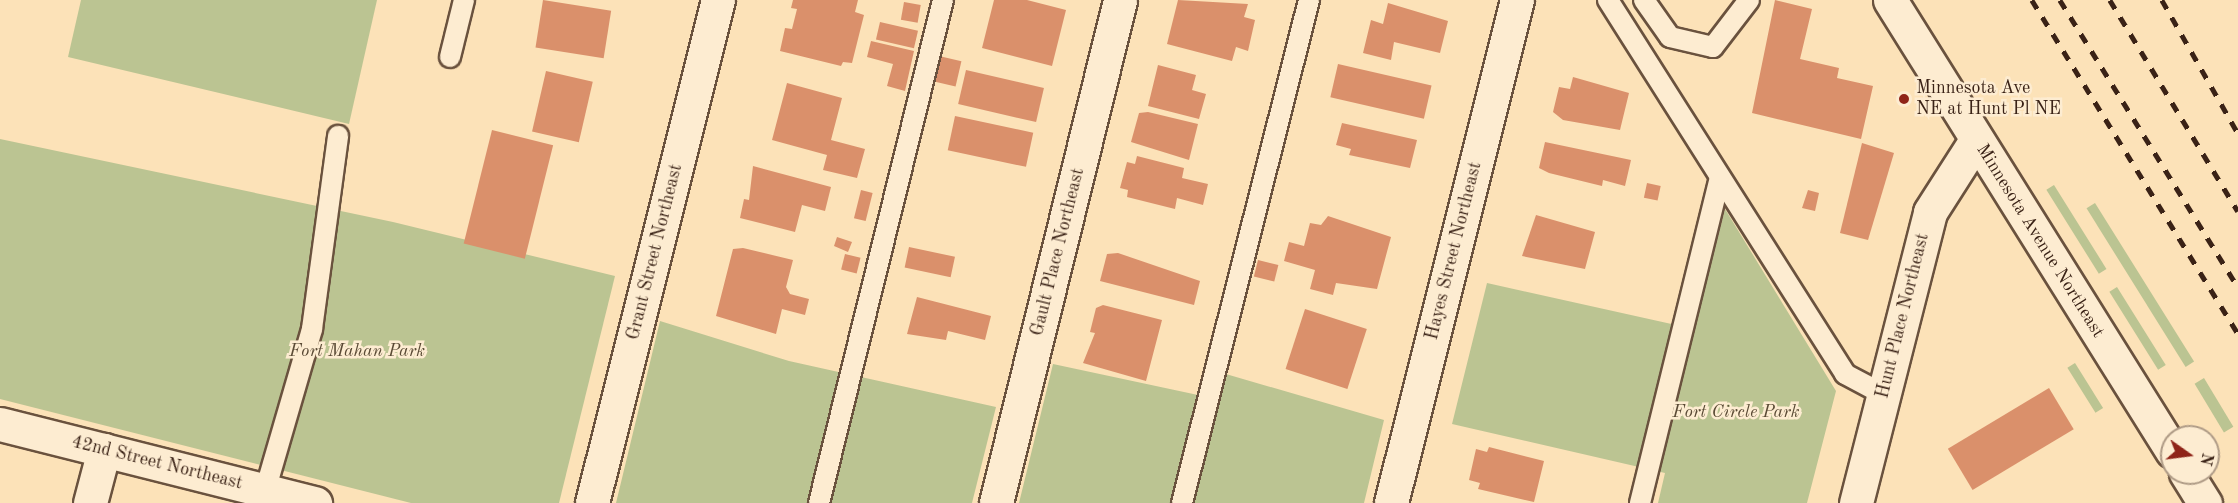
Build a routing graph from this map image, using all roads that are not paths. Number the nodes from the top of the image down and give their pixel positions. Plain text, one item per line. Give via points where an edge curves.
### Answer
1 (464, 0) edge
2 (718, 0) edge
3 (943, 0) edge
4 (1120, 0) edge
5 (1309, 0) edge
6 (1517, 0) edge
7 (1608, 0) edge
8 (1644, 0) edge
9 (1749, 0) edge
10 (1890, 0) edge
11 (450, 57) dead end
12 (338, 136) dead end
13 (1976, 140) junction
14 (1720, 178) junction
15 (1883, 394) junction
16 (0, 424) edge
17 (2160, 432) edge
18 (104, 450) junction
19 (2194, 485) edge
20 (265, 491) junction
21 (90, 503) edge
22 (315, 503) edge
23 (592, 503) edge
24 (819, 503) edge
25 (996, 503) edge
26 (1182, 503) edge
27 (1391, 503) edge
28 (1640, 503) edge
29 (1856, 503) edge
30 (2205, 503) edge

1 - 11 lane
2 - 23 street, Grant Street Northeast
3 - 24 lane
4 - 25 street, Gault Place Northeast
5 - 26 lane
6 - 27 street, Hayes Street Northeast
7 - 14 lane
8 - 9 lane via 1670,37 1713,47
10 - 13 street, Minnesota Avenue Northeast
12 - 20 lane via 312,329
13 - 15 street, Hunt Place Northeast via 1930,212
13 - 17 street, Minnesota Avenue Northeast
14 - 15 lane via 1845,374
14 - 28 lane
15 - 29 street, Hunt Place Northeast
16 - 18 street, 42nd Street Northeast
18 - 20 street, 42nd Street Northeast
18 - 21 street
19 - 30 street
20 - 22 street, 42nd Street Northeast

